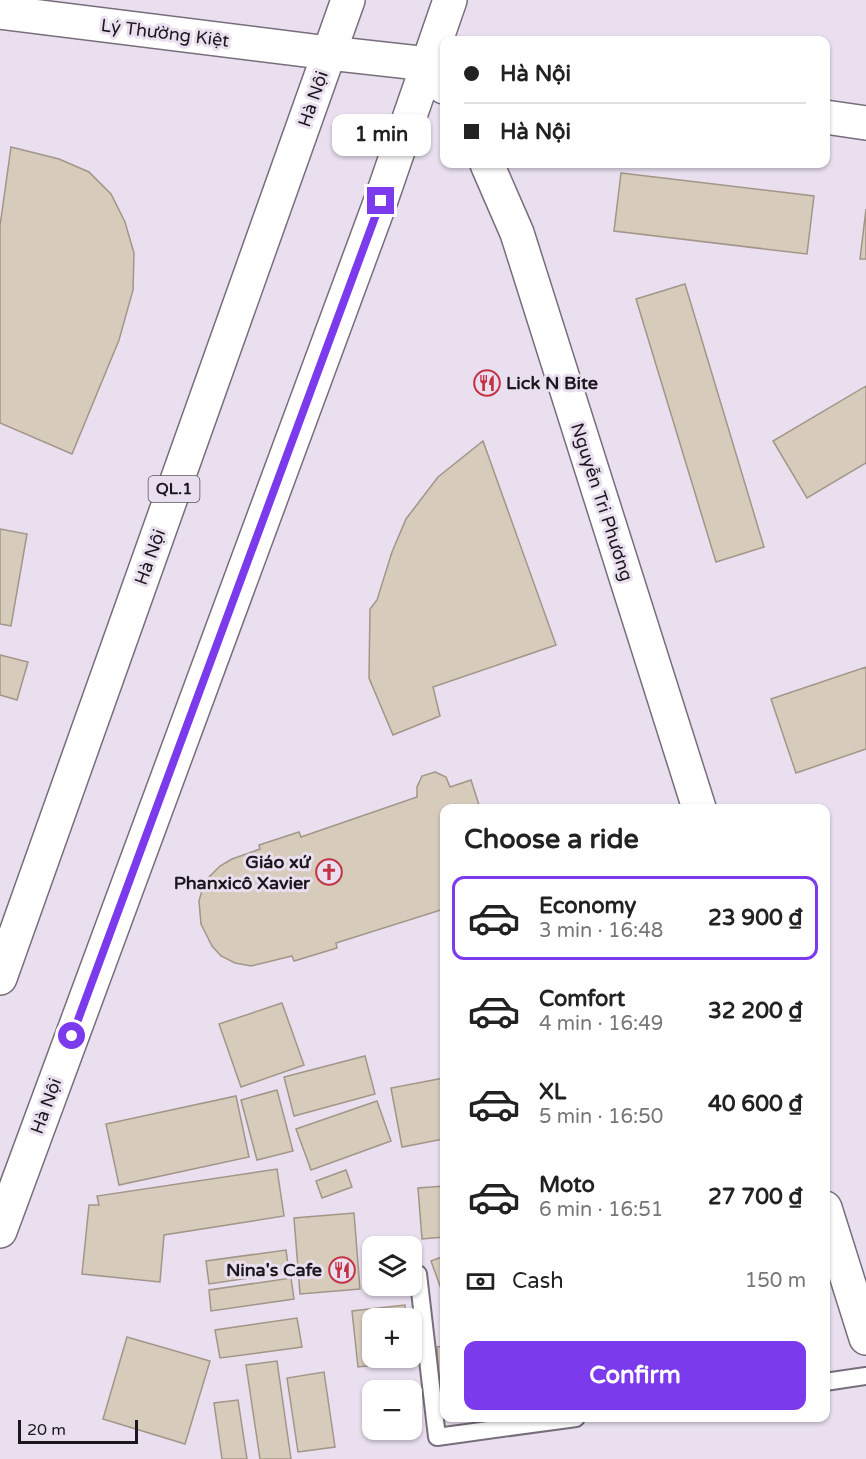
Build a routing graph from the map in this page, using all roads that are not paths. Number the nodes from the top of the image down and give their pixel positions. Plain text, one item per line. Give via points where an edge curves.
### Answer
1 (348, 0) edge
2 (450, 0) edge
3 (0, 12) edge
4 (445, 36) edge
5 (329, 53) junction
6 (439, 73) edge
7 (830, 118) edge
8 (866, 123) edge
9 (489, 168) edge
10 (698, 804) edge
11 (0, 978) edge
12 (830, 1224) edge
13 (0, 1231) edge
14 (421, 1296) edge
15 (866, 1338) edge
16 (866, 1376) edge
17 (830, 1381) edge
18 (547, 1422) edge

1 - 5 main road, Hà Nội / QL.1
2 - 4 main road, Hà Nội
3 - 5 main road, Lý Thường Kiệt
5 - 6 main road, Lý Thường Kiệt
5 - 11 main road, Hà Nội / QL.1
6 - 13 main road, Hà Nội via 381,201
7 - 8 main road
9 - 10 main road, Nguyễn Tri Phương via 518,233
12 - 15 main road
14 - 18 lane via 437,1437
16 - 17 lane

